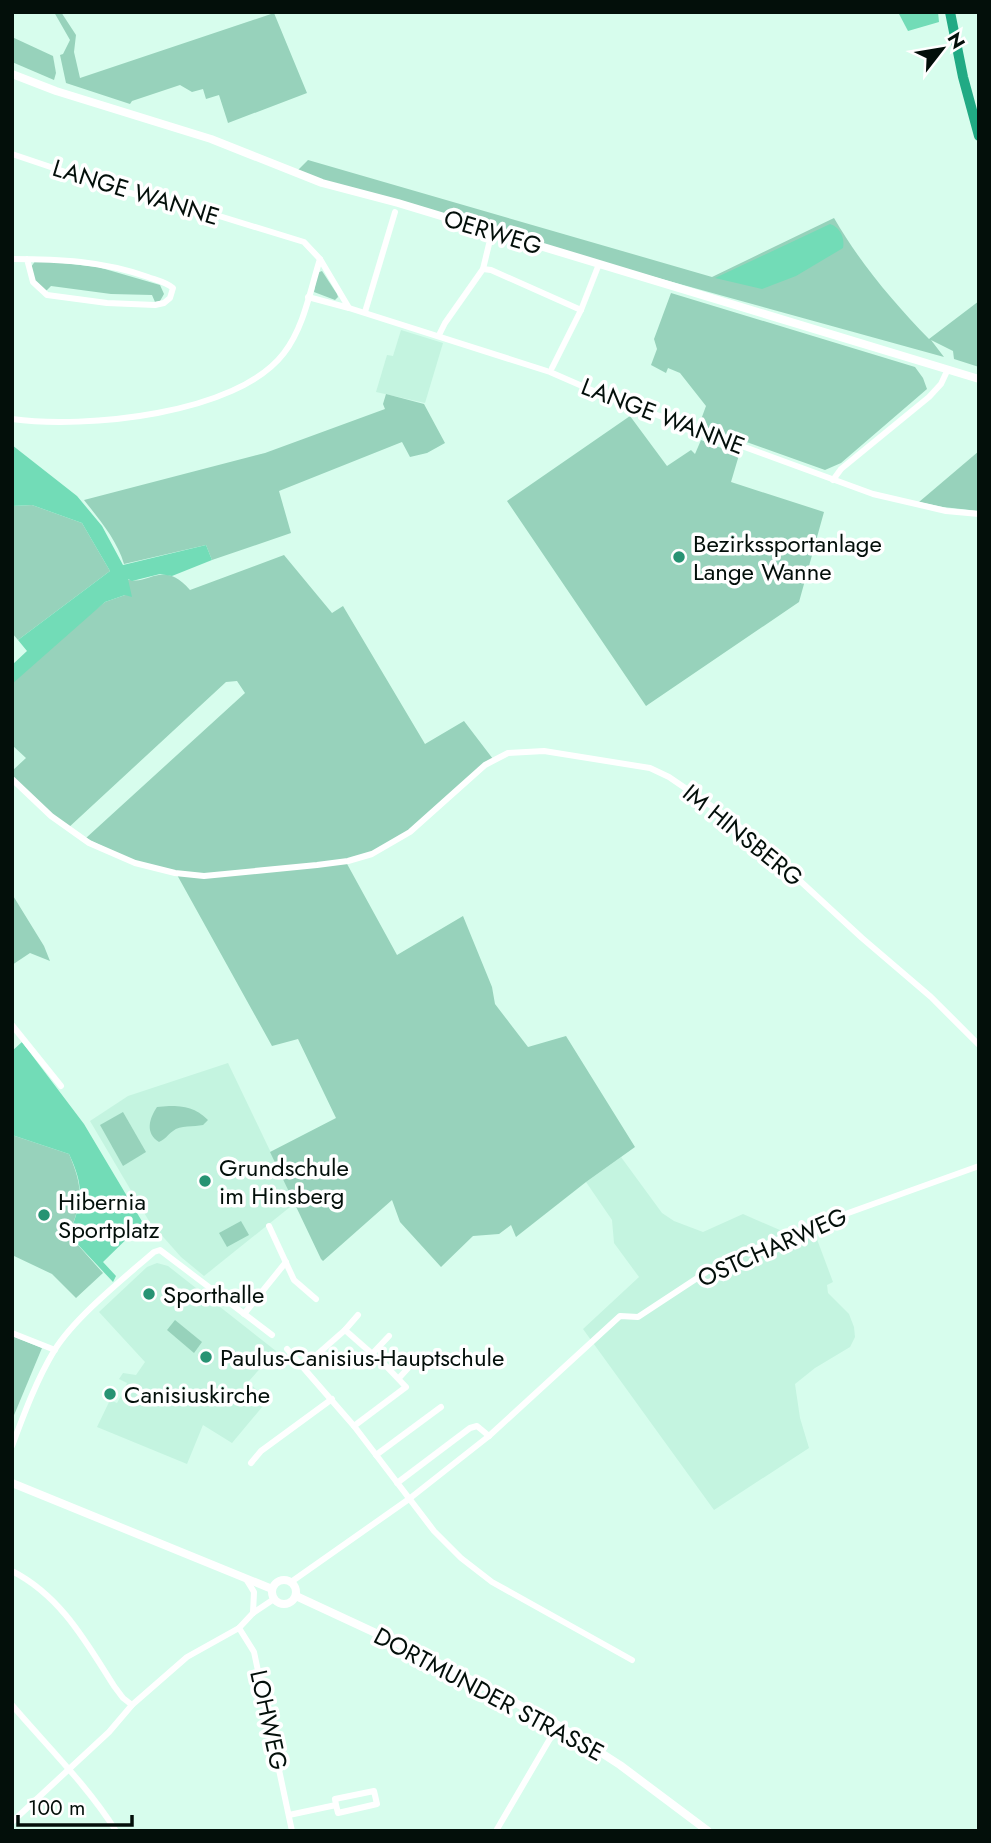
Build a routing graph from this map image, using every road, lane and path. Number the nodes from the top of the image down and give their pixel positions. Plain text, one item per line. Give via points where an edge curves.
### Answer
1 (950, 12) edge
2 (12, 74) edge
3 (979, 136) edge
4 (12, 154) edge
5 (395, 212) dead end
6 (490, 240) dead end
7 (12, 259) edge
8 (27, 259) junction
9 (320, 259) junction
10 (599, 264) junction
11 (483, 269) junction
12 (308, 297) junction
13 (349, 308) junction
14 (580, 310) junction
15 (365, 312) junction
16 (439, 335) junction
17 (552, 368) dead end
18 (948, 369) junction
19 (979, 379) edge
20 (12, 419) edge
21 (833, 480) junction
22 (979, 514) edge
23 (12, 779) edge
24 (12, 1025) edge
25 (979, 1045) edge
26 (61, 1086) dead end
27 (979, 1166) edge
28 (269, 1226) dead end
29 (286, 1262) junction
30 (316, 1298) dead end
31 (244, 1314) junction
32 (358, 1315) dead end
33 (345, 1330) junction
34 (12, 1333) edge
35 (272, 1335) dead end
36 (389, 1336) dead end
37 (287, 1349) dead end
38 (55, 1350) junction
39 (372, 1354) junction
40 (304, 1366) junction
41 (410, 1366) dead end
42 (398, 1378) junction
43 (332, 1399) junction
44 (441, 1407) dead end
45 (354, 1426) junction
46 (14, 1436) edge
47 (489, 1436) junction
48 (12, 1446) edge
49 (376, 1455) junction
50 (251, 1463) dead end
51 (12, 1483) edge
52 (397, 1483) junction
53 (409, 1499) junction
54 (12, 1571) edge
55 (244, 1576) junction
56 (291, 1582) junction
57 (272, 1589) junction
58 (296, 1596) junction
59 (274, 1599) junction
60 (253, 1613) junction
61 (239, 1628) junction
62 (632, 1660) dead end
63 (12, 1705) edge
64 (132, 1705) junction
65 (558, 1724) junction
66 (70, 1770) junction
67 (336, 1805) junction
68 (289, 1815) junction
69 (12, 1822) edge
70 (116, 1831) edge
71 (292, 1831) edge
72 (496, 1831) edge
73 (708, 1831) edge

1 - 3 highway
2 - 10 main road, OERWEG via 211,139 322,183
4 - 9 street, LANGE WANNE via 122,191 304,242
5 - 15 street
6 - 11 street
7 - 8 street
8 - 8 street via 33,282 47,295 155,304 170,298 173,288 96,263
9 - 12 street
9 - 13 street, LANGE WANNE
10 - 14 street
10 - 18 main road, OERWEG
11 - 14 street
11 - 16 street
12 - 13 street, LANGE WANNE
12 - 20 street via 298,332 284,354 231,393 123,418
13 - 15 street, LANGE WANNE
14 - 17 street
15 - 16 street, LANGE WANNE
16 - 21 street, LANGE WANNE via 550,372 605,397
18 - 19 main road, OERWEG
18 - 21 street via 929,397 841,468
21 - 22 street, LANGE WANNE via 921,506
23 - 25 street, IM HINSBERG via 89,843 135,863 204,876 348,861 372,854 410,832 485,765 508,752 544,751 650,768 760,844
24 - 26 street
27 - 47 street, OSTCHARWEG via 749,1251 711,1269 638,1317 620,1316
28 - 29 street
29 - 30 street via 294,1280
29 - 31 street
31 - 35 street
31 - 38 street via 160,1250 78,1322
32 - 33 street
33 - 39 street
33 - 40 street
34 - 38 street
36 - 39 street
37 - 40 street
38 - 46 street
39 - 42 street
40 - 43 street
41 - 42 street
42 - 45 street via 406,1387
43 - 45 street
43 - 50 street
44 - 49 street
45 - 49 street
46 - 48 street
47 - 52 street via 477,1426 470,1428
47 - 53 street, OSTCHARWEG
49 - 52 street
51 - 55 main road
52 - 53 street
53 - 56 street, OSTCHARWEG
53 - 62 street via 434,1531 492,1583
54 - 64 street via 62,1609
55 - 57 main road
55 - 60 street via 254,1592
56 - 57 main road via 280,1581
56 - 58 main road
57 - 59 main road
58 - 59 main road via 286,1604
58 - 65 main road, DORTMUNDER STRASSE
59 - 60 street
60 - 61 street
61 - 64 street via 187,1657
61 - 68 street, LOHWEG via 254,1652
63 - 66 street
64 - 66 street
65 - 72 street
65 - 73 main road, DORTMUNDER STRASSE
66 - 69 street
66 - 70 street
67 - 67 street via 338,1813 377,1804 374,1791 335,1799
67 - 68 street
68 - 71 street, LOHWEG

